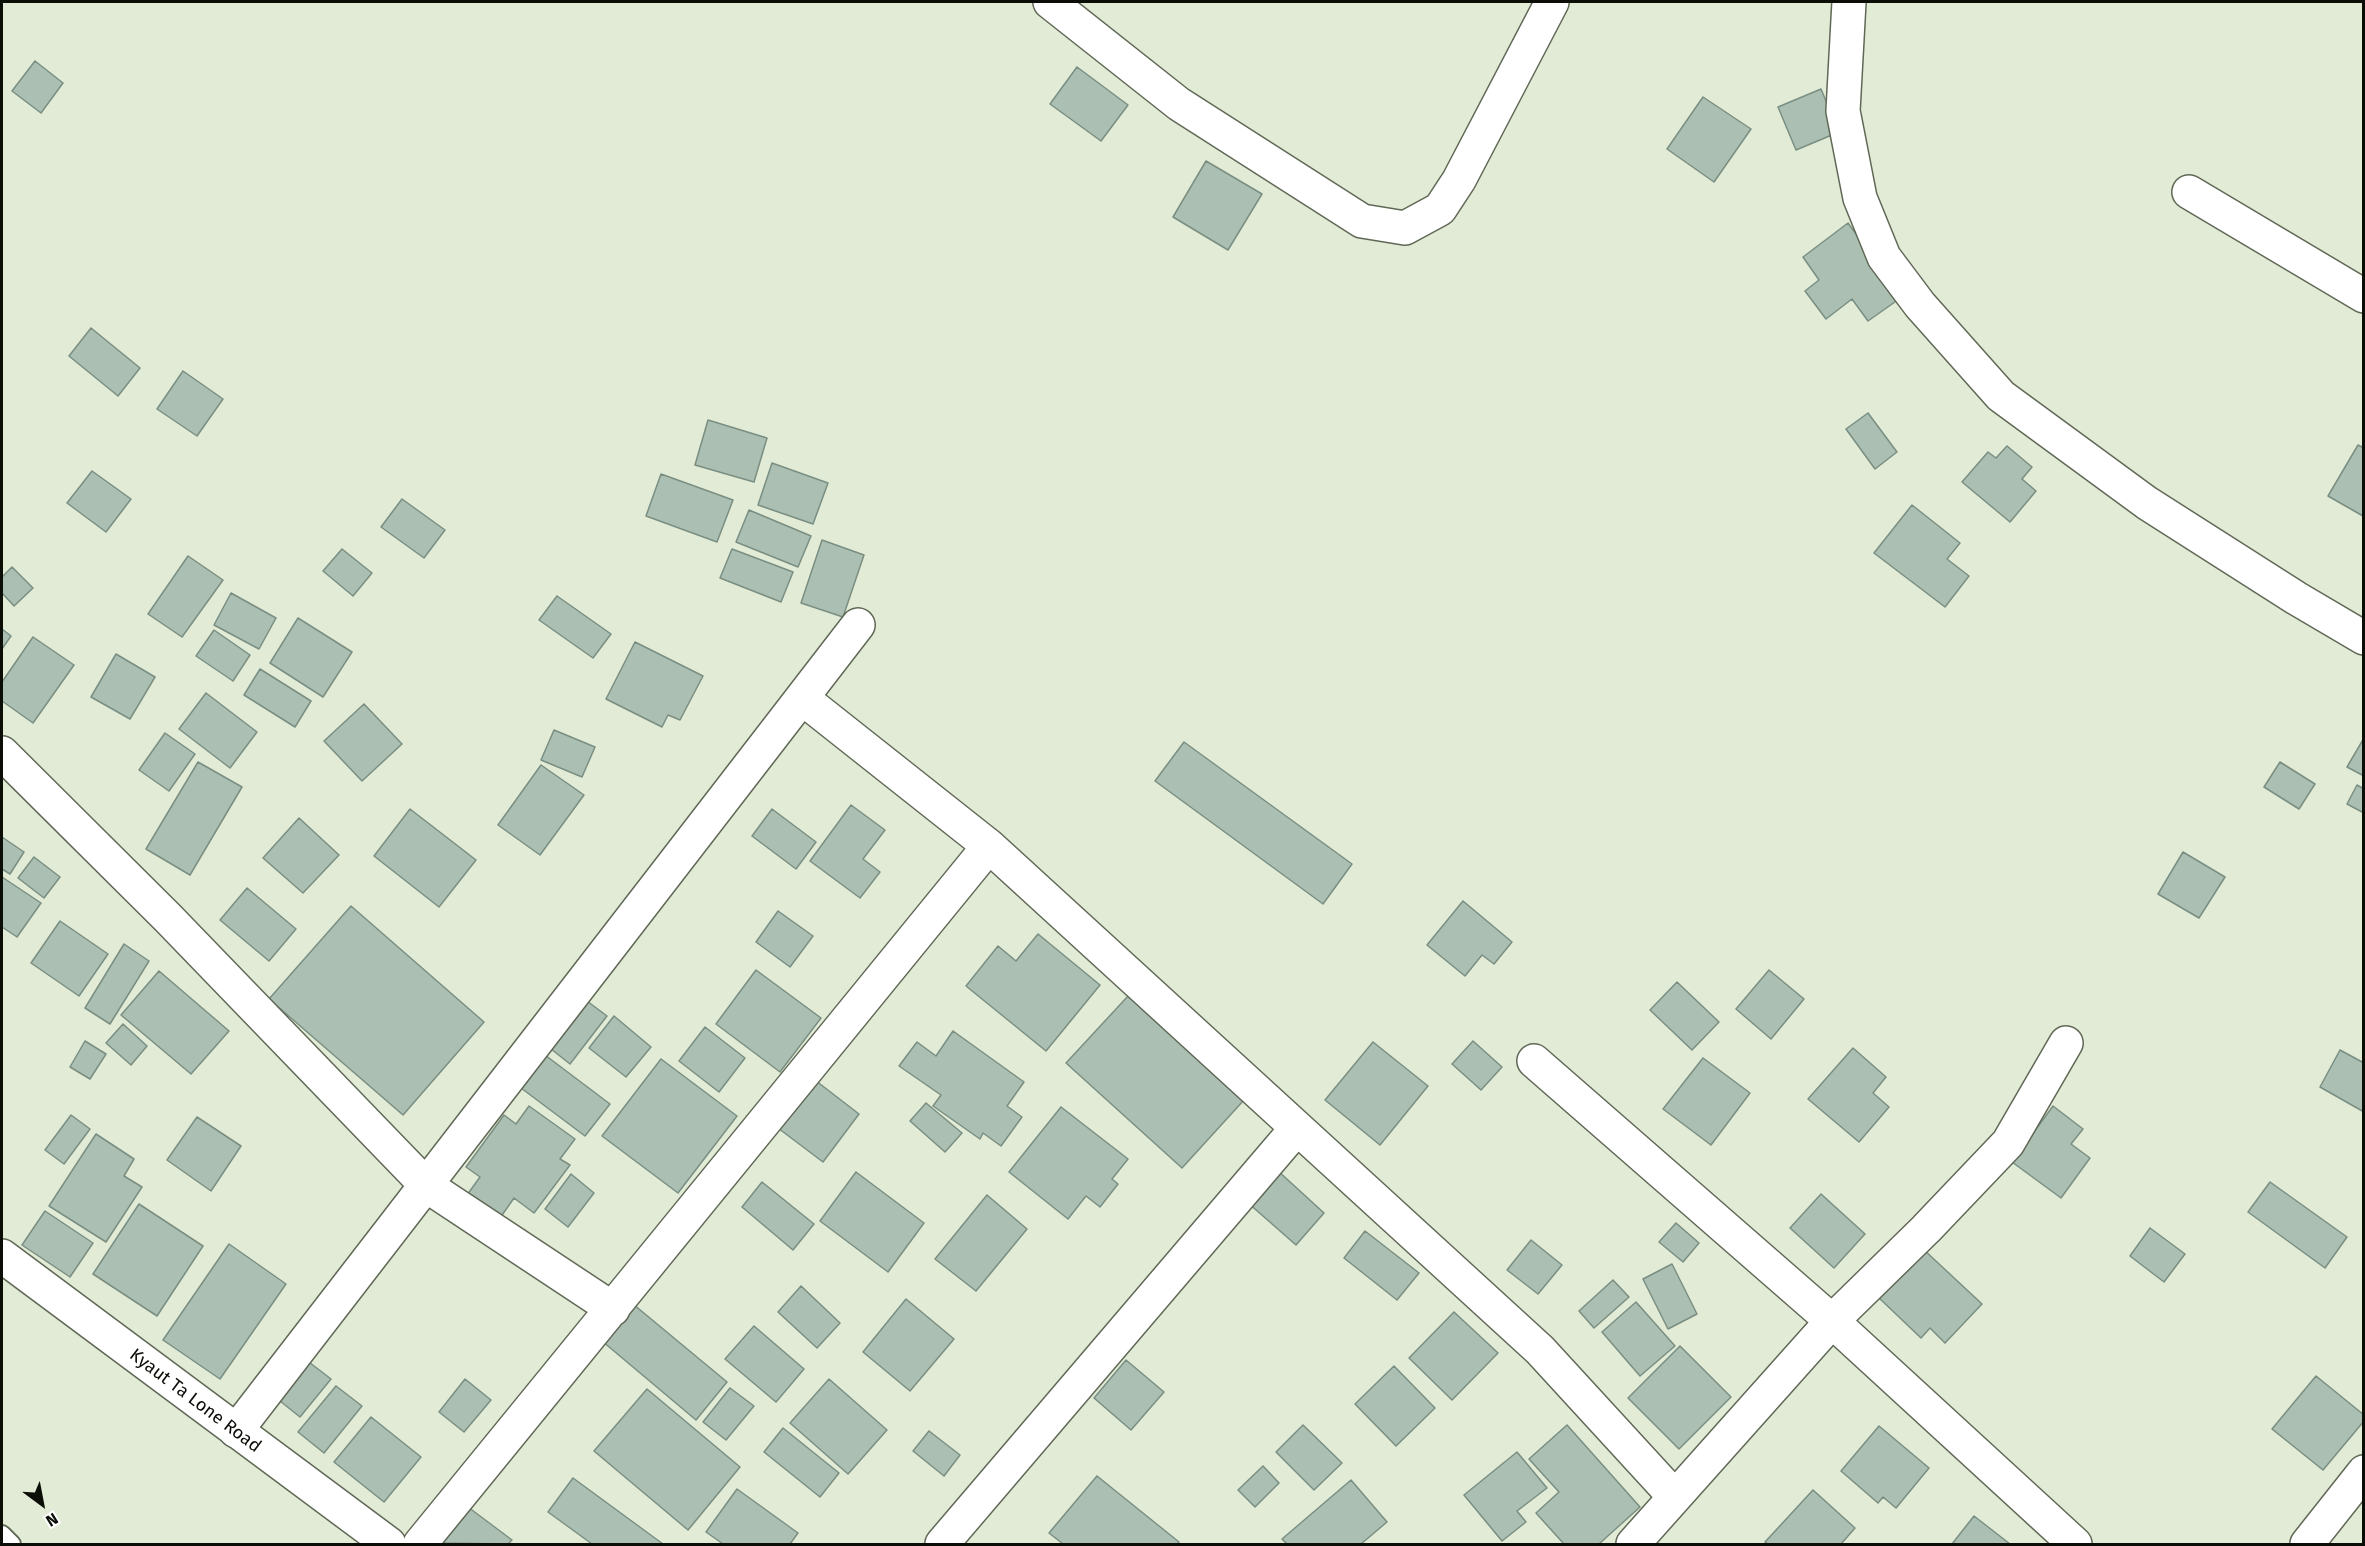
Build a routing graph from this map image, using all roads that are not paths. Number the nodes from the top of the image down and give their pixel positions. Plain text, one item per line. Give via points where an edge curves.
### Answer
1 (1050, 2) edge
2 (1552, 2) edge
3 (1848, 2) edge
4 (2189, 192) dead end
5 (2364, 296) edge
6 (858, 625) dead end
7 (2364, 638) edge
8 (802, 698) junction
9 (2, 753) edge
10 (990, 846) junction
11 (2066, 1043) dead end
12 (1534, 1061) dead end
13 (1297, 1128) junction
14 (428, 1186) junction
15 (2, 1256) edge
16 (613, 1309) junction
17 (1832, 1321) junction
18 (236, 1431) junction
19 (2364, 1472) edge
20 (1674, 1497) junction
21 (2, 1534) edge
22 (12, 1545) edge
23 (389, 1545) edge
24 (420, 1545) edge
25 (942, 1545) edge
26 (1633, 1545) edge
27 (2075, 1545) edge
28 (2307, 1545) edge

1 - 2 street via 1179,104 1362,221 1405,228 1440,209 1459,180
3 - 7 street via 1843,111 1860,198 1884,257 1920,305 2001,396 2147,503
4 - 5 street
6 - 8 street
8 - 10 street
8 - 14 street
9 - 14 street
10 - 13 street
10 - 16 street
11 - 17 street via 2008,1143
12 - 17 street
13 - 20 street via 1540,1350
13 - 25 street
14 - 16 street
14 - 18 street
15 - 18 street, Kyaut Ta Lone Road
16 - 24 street
17 - 20 street
17 - 27 street
18 - 23 street, Kyaut Ta Lone Road
19 - 28 street
20 - 26 street
21 - 22 lane

